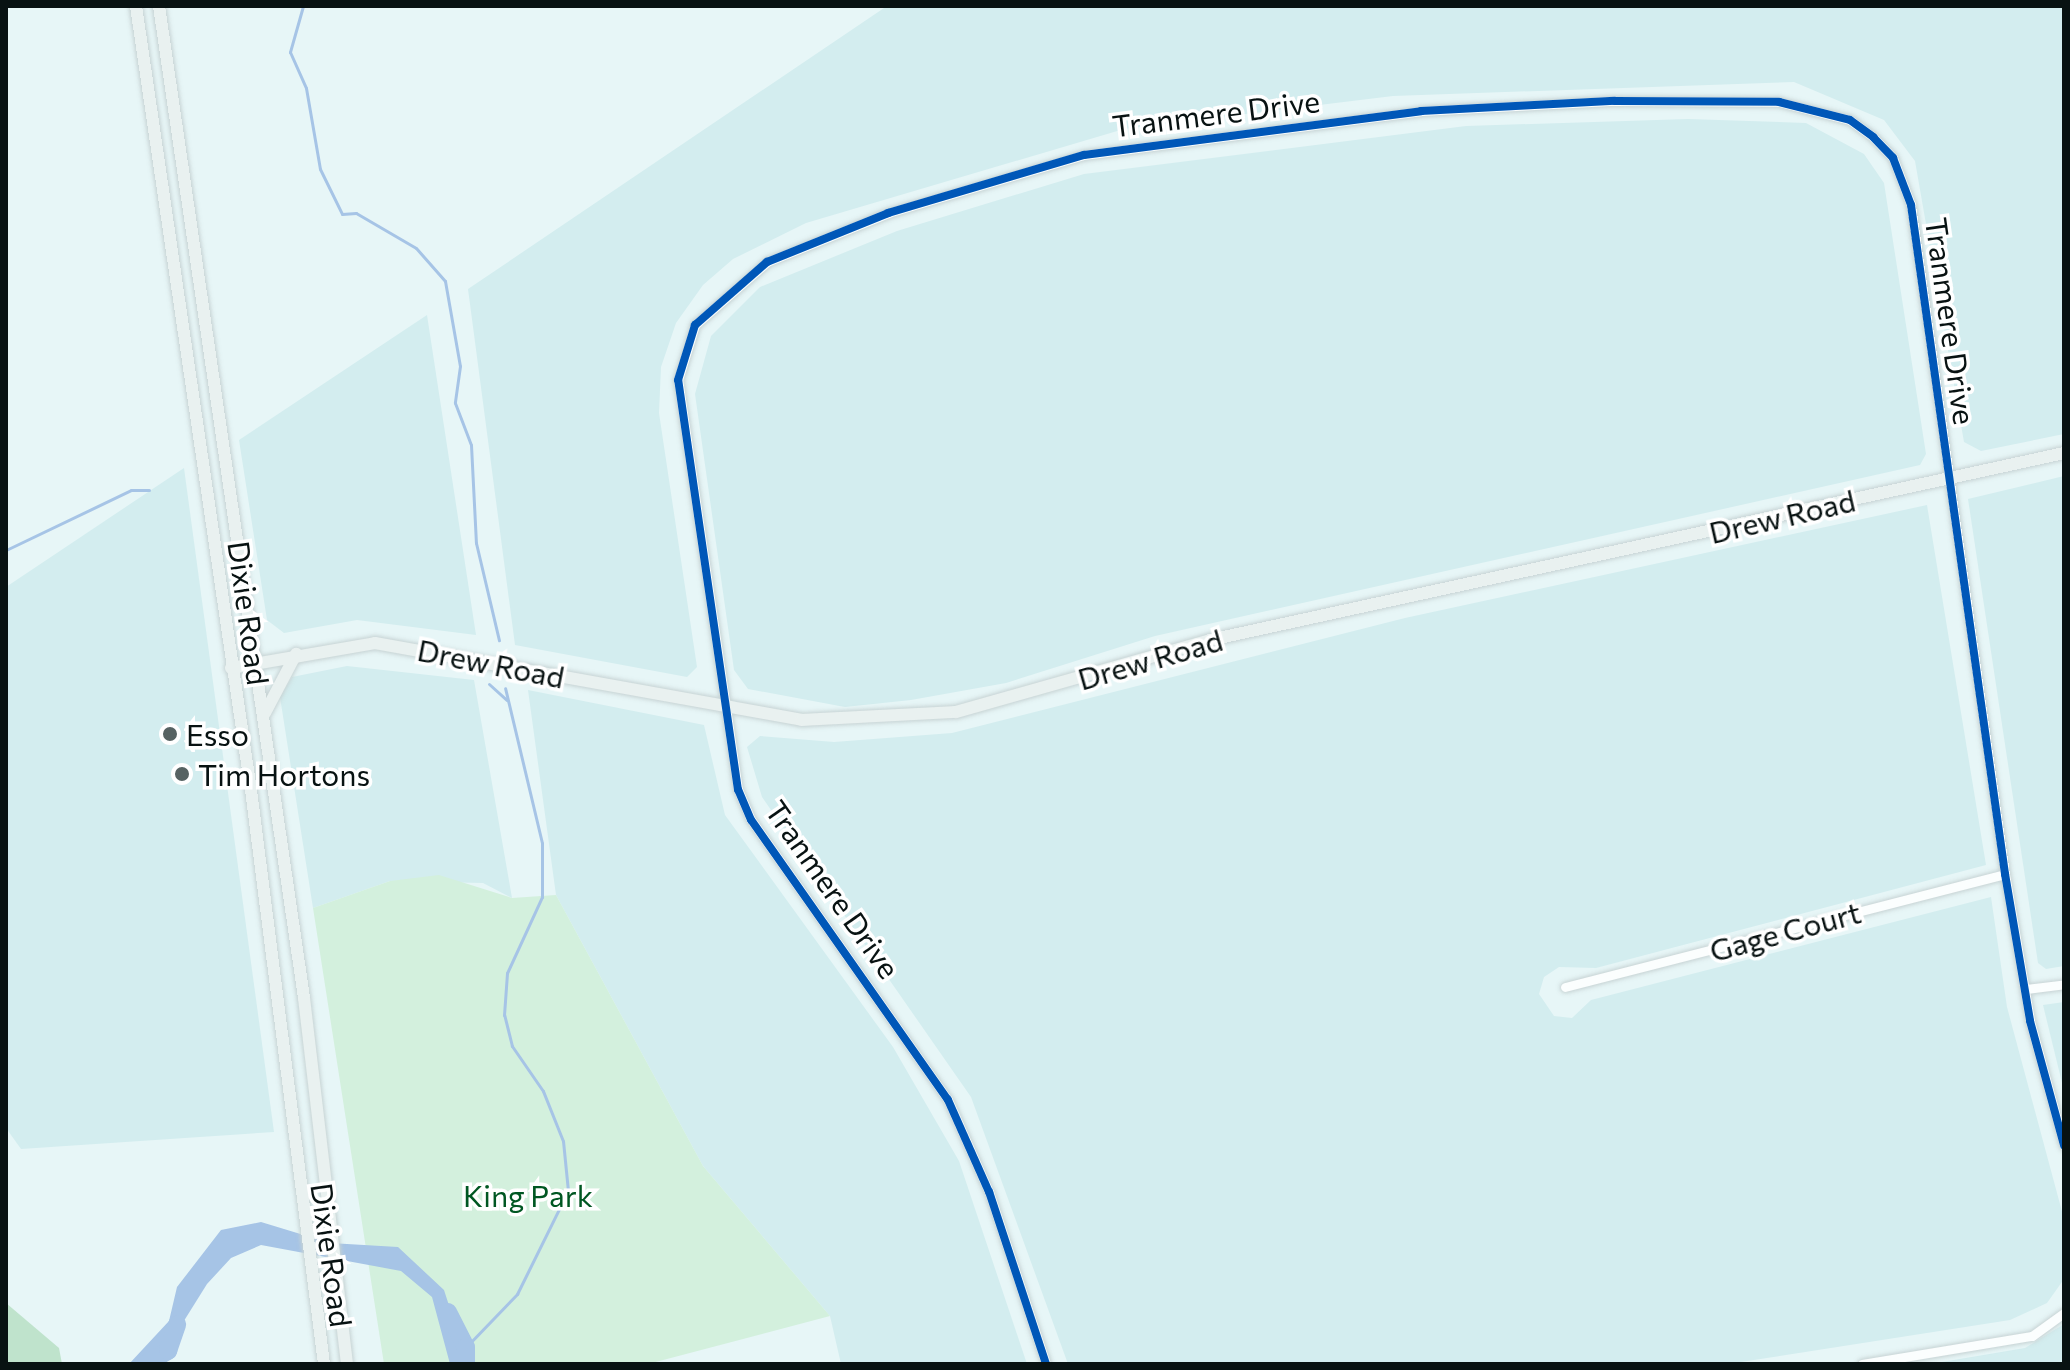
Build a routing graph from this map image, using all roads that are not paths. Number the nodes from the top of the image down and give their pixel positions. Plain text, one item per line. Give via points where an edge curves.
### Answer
1 (136, 6) edge
2 (159, 6) edge
3 (2064, 453) edge
4 (1949, 479) junction
5 (296, 654) junction
6 (256, 665) junction
7 (231, 668) junction
8 (721, 707) junction
9 (264, 716) junction
10 (2005, 874) junction
11 (2064, 984) edge
12 (1565, 987) dead end
13 (2026, 989) junction
14 (2064, 1145) edge
15 (2064, 1313) edge
16 (324, 1364) edge
17 (347, 1364) edge
18 (1046, 1364) edge
19 (1862, 1364) edge

1 - 7 main road, Dixie Road
2 - 6 main road, Dixie Road
3 - 4 main road, Drew Road
4 - 8 main road, Drew Road via 1210,640 956,712 802,720
4 - 8 street, Tranmere Drive via 1911,205 1893,158 1850,120 1779,102 1727,99 1488,107 1084,155 796,248 741,278 695,325 678,409
4 - 10 street, Tranmere Drive
5 - 6 main road, Drew Road
5 - 8 main road, Drew Road via 375,643 435,649
5 - 9 main road
6 - 7 main road, Drew Road
6 - 9 main road, Dixie Road
7 - 16 main road, Dixie Road
8 - 18 street, Tranmere Drive via 730,766 751,820 922,1057 966,1135
9 - 17 main road, Dixie Road via 304,998 326,1232
10 - 12 street, Gage Court
10 - 13 street, Tranmere Drive
11 - 13 street
13 - 14 street, Tranmere Drive
15 - 19 street via 2032,1336

